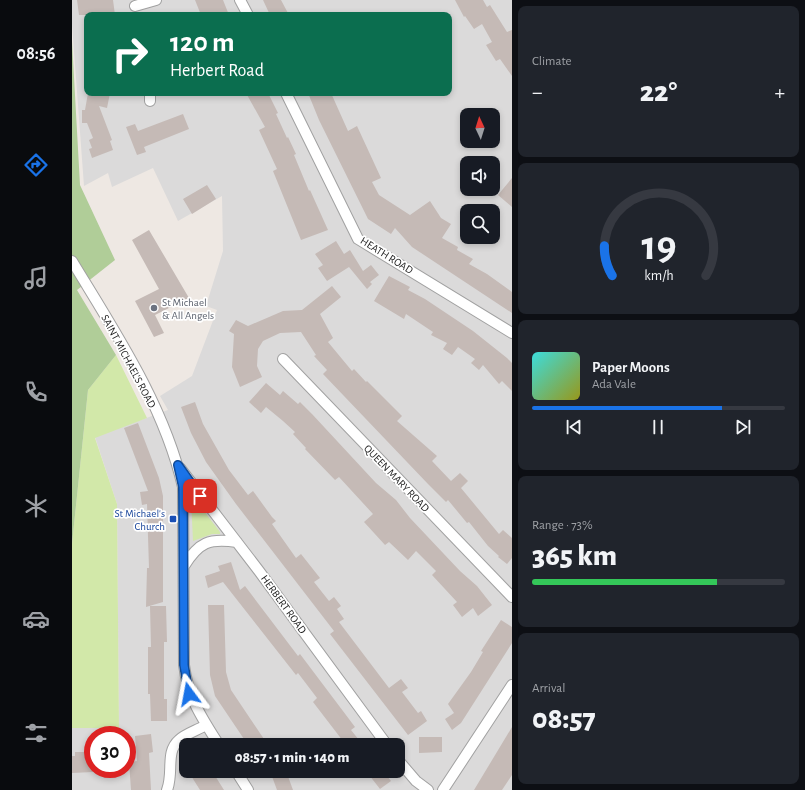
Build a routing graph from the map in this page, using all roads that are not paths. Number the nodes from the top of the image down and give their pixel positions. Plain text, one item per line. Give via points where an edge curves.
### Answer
1 (156, 0) edge
2 (240, 0) edge
3 (136, 7) edge
4 (246, 12) edge
5 (287, 96) edge
6 (72, 261) edge
7 (512, 333) edge
8 (283, 359) dead end
9 (178, 465) junction
10 (236, 542) junction
11 (184, 566) junction
12 (512, 597) edge
13 (512, 685) edge
14 (206, 725) junction
15 (214, 738) edge
16 (382, 738) edge
17 (405, 768) edge
18 (240, 778) edge
19 (166, 790) edge
20 (248, 790) edge
21 (428, 790) edge
22 (443, 790) edge

1 - 3 street
2 - 4 street
5 - 7 street, HEATH ROAD via 358,239
6 - 9 street, SAINT MICHAEL'S ROAD via 133,363
8 - 12 street, QUEEN MARY ROAD
9 - 10 street, HERBERT ROAD
9 - 11 street via 183,487
10 - 11 street via 222,540 201,544
10 - 16 street, HERBERT ROAD
11 - 14 street via 186,682
13 - 22 street
14 - 15 street
14 - 19 street via 180,738 174,745 170,752 171,779
17 - 21 street
18 - 20 street

